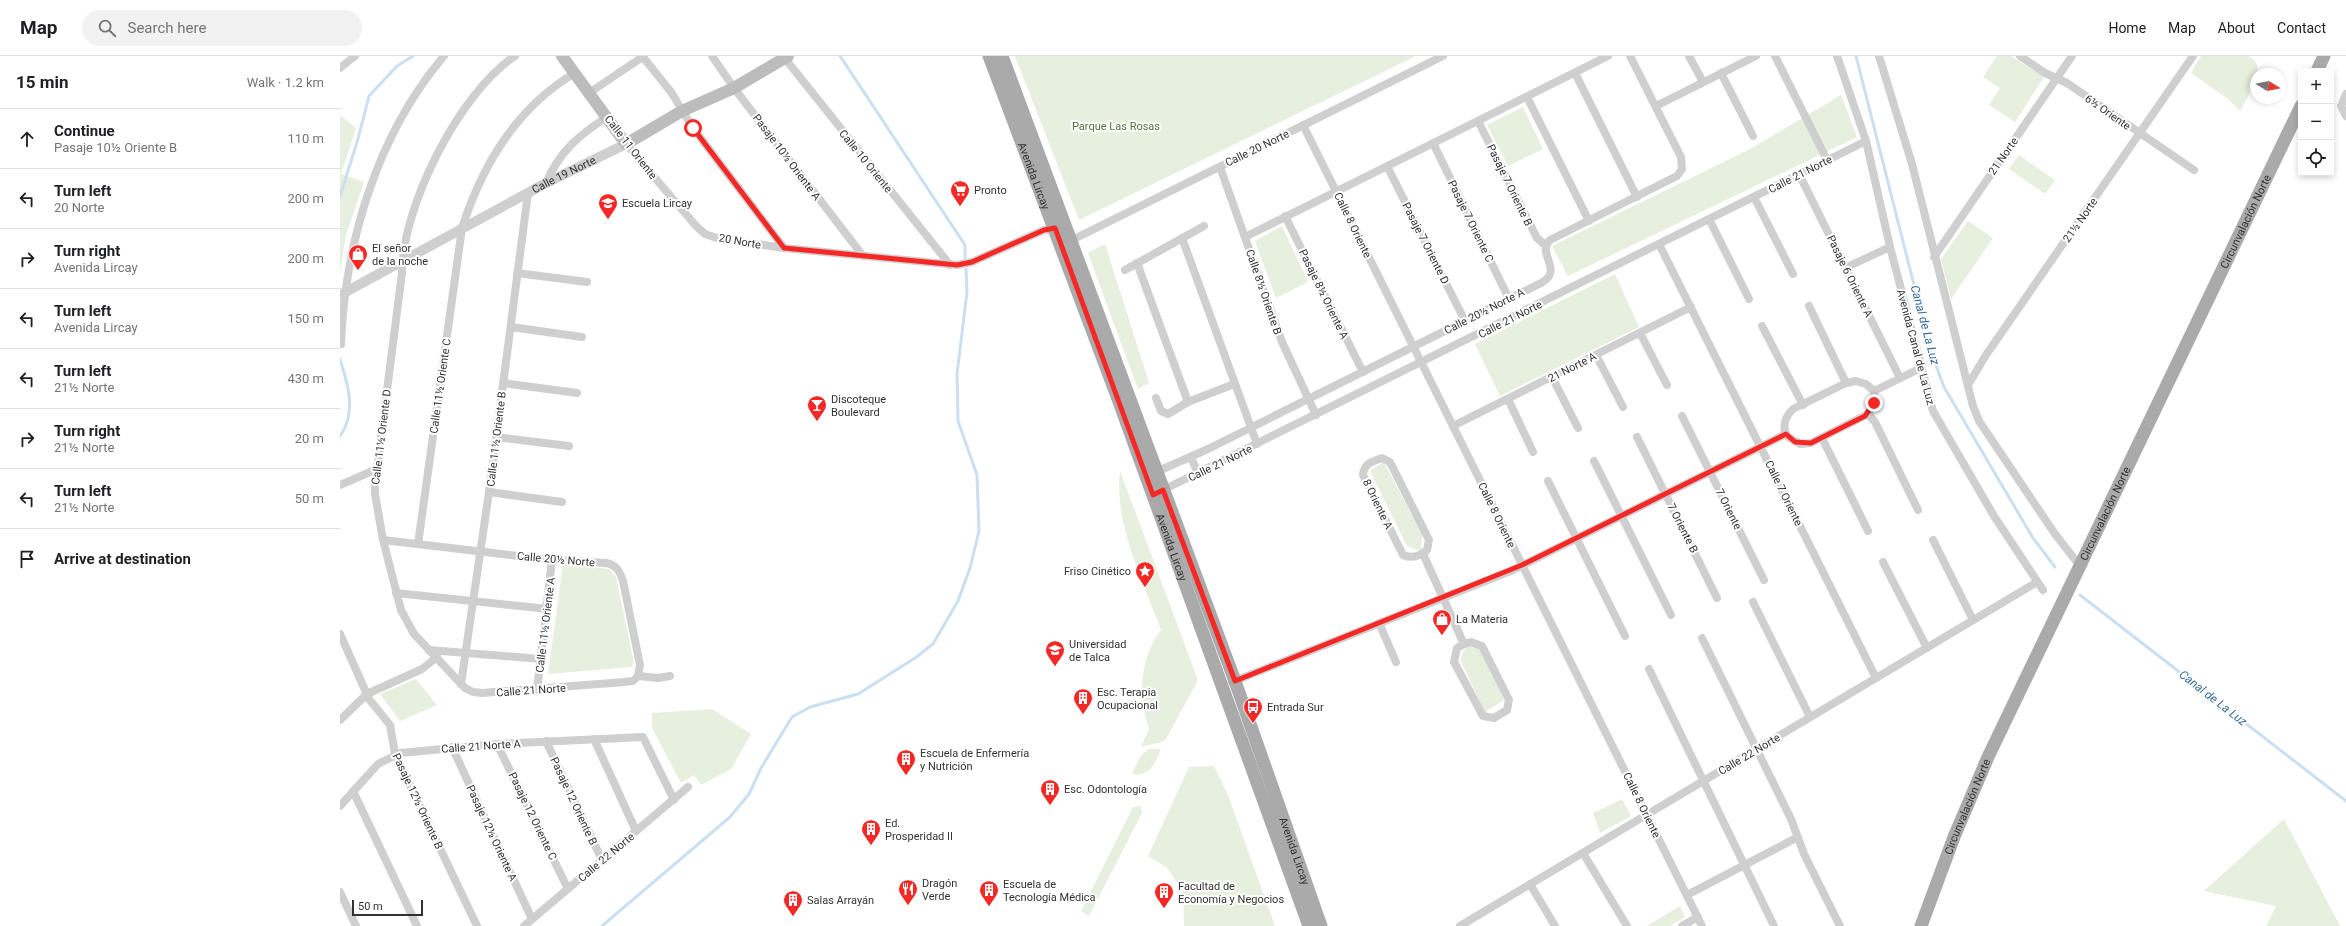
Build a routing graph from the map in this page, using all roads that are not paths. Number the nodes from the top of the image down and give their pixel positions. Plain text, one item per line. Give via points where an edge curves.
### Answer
1 (355, 56) edge
2 (444, 56) edge
3 (515, 56) edge
4 (562, 56) edge
5 (644, 56) edge
6 (712, 56) edge
7 (990, 56) edge
8 (1002, 56) edge
9 (1443, 56) edge
10 (1608, 56) edge
11 (1630, 56) edge
12 (1689, 56) edge
13 (1775, 56) edge
14 (1838, 56) edge
15 (1879, 56) edge
16 (2020, 56) edge
17 (2072, 56) edge
18 (2193, 56) edge
19 (2324, 56) edge
20 (785, 57) edge
21 (1753, 57) edge
22 (340, 68) edge
23 (2318, 68) edge
24 (574, 73) junction
25 (1575, 73) junction
26 (1721, 73) junction
27 (2057, 79) junction
28 (1703, 82) junction
29 (734, 88) junction
30 (589, 93) junction
31 (2346, 94) edge
32 (1527, 97) junction
33 (1656, 106) junction
34 (682, 111) junction
35 (2298, 112) edge
36 (2346, 116) edge
37 (607, 118) junction
38 (1478, 121) junction
39 (1303, 125) junction
40 (2140, 133) junction
41 (1753, 136) dead end
42 (1866, 141) junction
43 (1433, 143) junction
44 (626, 144) junction
45 (1827, 160) junction
46 (1387, 166) junction
47 (1220, 167) junction
48 (2194, 170) dead end
49 (1799, 174) junction
50 (546, 183) junction
51 (1336, 191) junction
52 (528, 193) junction
53 (1637, 197) junction
54 (1754, 197) junction
55 (1285, 216) junction
56 (1709, 219) junction
57 (1589, 221) junction
58 (1204, 226) dead end
59 (462, 228) junction
60 (1055, 228) junction
61 (705, 234) joint
62 (1244, 237) junction
63 (1182, 238) junction
64 (1072, 240) junction
65 (1660, 244) junction
66 (1546, 246) junction
67 (1890, 247) junction
68 (784, 248) junction
69 (864, 256) junction
70 (1934, 256) junction
71 (402, 260) junction
72 (1137, 263) junction
73 (950, 265) junction
74 (1846, 268) junction
75 (1125, 270) dead end
76 (517, 274) junction
77 (1793, 274) dead end
78 (587, 282) dead end
79 (342, 294) edge
80 (1509, 299) junction
81 (1749, 299) dead end
82 (1809, 306) dead end
83 (1691, 307) junction
84 (1465, 321) junction
85 (1762, 326) dead end
86 (510, 327) junction
87 (1640, 333) junction
88 (582, 337) dead end
89 (341, 344) edge
90 (1414, 346) junction
91 (1596, 355) junction
92 (1422, 363) junction
93 (1921, 368) junction
94 (1362, 372) junction
95 (1552, 377) junction
96 (1900, 378) junction
97 (503, 383) junction
98 (1846, 383) junction
99 (1234, 384) junction
100 (1968, 385) junction
101 (1667, 386) dead end
102 (1874, 391) junction
103 (577, 393) dead end
104 (1156, 398) dead end
105 (1308, 399) junction
106 (1508, 399) junction
107 (1188, 402) junction
108 (1803, 405) junction
109 (1623, 408) dead end
110 (1868, 414) junction
111 (1316, 415) junction
112 (1682, 416) dead end
113 (1453, 426) junction
114 (1251, 427) junction
115 (1578, 428) dead end
116 (1786, 434) junction
117 (496, 437) junction
118 (1637, 437) dead end
119 (1822, 438) junction
120 (1257, 444) junction
121 (569, 446) dead end
122 (1760, 447) junction
123 (1533, 452) dead end
124 (1190, 457) junction
125 (1594, 462) dead end
126 (377, 469) junction
127 (1156, 472) junction
128 (1710, 472) junction
129 (1198, 474) junction
130 (1548, 481) dead end
131 (340, 485) edge
132 (489, 492) junction
133 (1158, 493) junction
134 (1665, 494) junction
135 (562, 502) dead end
136 (1918, 510) dead end
137 (1621, 516) junction
138 (1868, 531) dead end
139 (1576, 538) junction
140 (383, 540) junction
141 (1932, 540) dead end
142 (418, 544) junction
143 (479, 552) junction
144 (1422, 554) junction
145 (552, 560) junction
146 (1883, 562) dead end
147 (1522, 565) junction
148 (2080, 566) junction
149 (1764, 580) dead end
150 (2037, 582) junction
151 (2043, 590) dead end
152 (396, 593) junction
153 (1444, 597) junction
154 (1718, 598) dead end
155 (472, 600) junction
156 (1753, 602) dead end
157 (548, 609) junction
158 (1671, 615) dead end
159 (1973, 620) junction
160 (1379, 623) junction
161 (340, 634) edge
162 (1625, 636) dead end
163 (1702, 638) dead end
164 (1464, 644) junction
165 (1927, 648) junction
166 (430, 650) junction
167 (466, 652) junction
168 (438, 657) junction
169 (541, 659) junction
170 (1396, 662) dead end
171 (1649, 669) dead end
172 (638, 676) junction
173 (670, 676) dead end
174 (1876, 678) junction
175 (1235, 681) junction
176 (461, 684) junction
177 (1221, 686) junction
178 (537, 690) junction
179 (367, 694) junction
180 (1810, 717) junction
181 (340, 720) edge
182 (594, 739) junction
183 (546, 742) junction
184 (497, 744) junction
185 (452, 747) junction
186 (1757, 749) junction
187 (395, 754) junction
188 (1703, 781) junction
189 (688, 787) dead end
190 (353, 791) junction
191 (674, 800) junction
192 (340, 806) edge
193 (1647, 815) junction
194 (636, 831) junction
195 (1798, 838) junction
196 (1583, 853) junction
197 (602, 860) junction
198 (1744, 866) junction
199 (1530, 884) junction
200 (568, 889) junction
201 (340, 892) edge
202 (1687, 895) junction
203 (1698, 917) junction
204 (532, 919) junction
205 (356, 926) edge
206 (417, 926) edge
207 (477, 926) edge
208 (524, 926) edge
209 (1309, 926) edge
210 (1321, 926) edge
211 (1460, 926) edge
212 (1555, 926) edge
213 (1627, 926) edge
214 (1682, 926) edge
215 (1702, 926) edge
216 (1774, 926) edge
217 (1840, 926) edge
218 (1920, 926) edge

1 - 22 street
2 - 79 street via 410,105 380,162 357,229
3 - 71 street, Calle 11½ Oriente D via 495,73 473,98 439,151 411,217
4 - 24 main road, Calle 11 Oriente
5 - 30 street
5 - 34 street
6 - 29 street, Pasaje 10½ Oriente A
7 - 60 main road, Avenida Lircay
8 - 64 main road, Avenida Lircay
9 - 39 street, Calle 20 Norte
10 - 25 street
11 - 33 street
12 - 28 street
13 - 45 street
14 - 42 street, Avenida Canal de La Luz
15 - 70 street via 1912,164
16 - 27 street, 6½ Oriente
17 - 27 street, 21 Norte
18 - 40 street, 21½ Norte
19 - 23 main road
20 - 29 main road, Calle 19 Norte
20 - 73 street, Calle 10 Oriente
21 - 26 street
24 - 30 main road, Calle 11 Oriente
24 - 59 street, Calle 11½ Oriente C via 540,98 511,130 480,182
25 - 32 street
25 - 53 street
26 - 28 street
26 - 41 street
27 - 40 street, 6½ Oriente
27 - 70 street, 21 Norte
28 - 33 street
29 - 34 main road, Calle 19 Norte
29 - 69 street, Pasaje 10½ Oriente A
30 - 37 main road, Calle 11 Oriente
31 - 36 street via 2341,109
32 - 38 street
32 - 57 street
33 - 53 street via 1681,157 1682,169 1674,178
34 - 44 main road, Calle 19 Norte
34 - 68 street
35 - 148 main road, Circunvalación Norte
37 - 44 main road, Calle 11 Oriente
37 - 50 street via 585,131 569,146 556,163
38 - 43 street
38 - 66 street, Pasaje 7 Oriente B via 1535,234
39 - 47 street, Calle 20 Norte
39 - 51 street, Calle 8 Oriente
40 - 48 street, 6½ Oriente
40 - 100 street, 21½ Norte via 1986,355
42 - 45 street, Calle 21 Norte
42 - 67 street, Avenida Canal de La Luz
43 - 46 street
43 - 80 street, Pasaje 7 Oriente C
44 - 50 street, Calle 19 Norte
44 - 61 street, Calle 11 Oriente
45 - 49 street, Calle 21 Norte
46 - 51 street
46 - 84 street, Pasaje 7 Oriente D
47 - 62 street, Calle 8½ Oriente B
47 - 64 street, Calle 20 Norte
49 - 54 street, Calle 21 Norte
49 - 74 street, Pasaje 6 Oriente A
50 - 52 street, Calle 19 Norte
51 - 55 street
51 - 90 street, Calle 8 Oriente
52 - 59 street, Calle 19 Norte
52 - 76 street, Calle 11½ Oriente B
53 - 57 street
54 - 56 street, Calle 21 Norte
54 - 77 street
55 - 62 street
55 - 94 street, Pasaje 8½ Oriente A
56 - 65 street, Calle 21 Norte
56 - 81 street
57 - 66 street via 1550,240
58 - 63 street
59 - 71 street, Calle 19 Norte
59 - 142 street, Calle 11½ Oriente C
60 - 73 street, 20 Norte via 1044,230 972,262
60 - 133 main road, Avenida Lircay
61 - 68 street, 20 Norte
62 - 105 street, Calle 8½ Oriente B via 1284,348
63 - 72 street
63 - 99 street
64 - 127 main road, Avenida Lircay
65 - 83 street, Calle 7 Oriente
65 - 92 street, Calle 21 Norte
66 - 80 street, Calle 20½ Norte A via 1551,273 1543,282
67 - 74 street
67 - 93 street, Avenida Canal de La Luz
68 - 69 street, 20 Norte
69 - 73 street, 20 Norte
70 - 100 street
71 - 79 street, Calle 19 Norte
71 - 126 street, Calle 11½ Oriente D
72 - 75 street
72 - 107 street
74 - 96 street, Pasaje 6 Oriente A
76 - 78 street
76 - 86 street, Calle 11½ Oriente B
79 - 89 street
80 - 84 street, Calle 20½ Norte A
82 - 98 street
83 - 87 street, 21 Norte A
83 - 122 street, Calle 7 Oriente
84 - 90 street, Calle 20½ Norte A
85 - 108 street
86 - 88 street
86 - 97 street, Calle 11½ Oriente B
87 - 91 street, 21 Norte A
87 - 101 street
90 - 92 street, Calle 8 Oriente
90 - 94 street, Calle 21 Norte
91 - 95 street, 21 Norte A
91 - 109 street
92 - 111 street, Calle 21 Norte
92 - 113 street, Calle 8 Oriente
93 - 96 street
93 - 150 street, Avenida Canal de La Luz via 1939,423
94 - 105 street, Calle 21 Norte
95 - 106 street, 21 Norte A
95 - 115 street
96 - 102 street
97 - 103 street
97 - 117 street, Calle 11½ Oriente B
98 - 102 street via 1861,382
98 - 108 street
99 - 107 street
99 - 114 street
100 - 148 street via 1979,421 2055,534
102 - 110 street via 1874,403
104 - 107 street via 1161,411 1168,414
105 - 111 street, Calle 8½ Oriente B
105 - 114 street, Calle 21 Norte
106 - 113 street, 21 Norte A
106 - 123 street
108 - 116 street via 1793,409 1787,416
110 - 119 street
110 - 136 street via 1875,422
111 - 120 street, Calle 21 Norte
112 - 128 street, 7 Oriente
113 - 147 street, Calle 8 Oriente
114 - 120 street
114 - 124 street, Calle 21 Norte
116 - 119 street via 1800,444
116 - 122 street
117 - 121 street
117 - 132 street, Calle 11½ Oriente B
118 - 134 street, 7 Oriente B
119 - 138 street
120 - 129 street, Calle 21 Norte
122 - 128 street
122 - 174 street, Calle 7 Oriente
124 - 127 street, Calle 21 Norte
124 - 129 street
125 - 137 street
126 - 131 street
126 - 140 street, Calle 11½ Oriente D via 375,494
127 - 133 main road, Avenida Lircay
128 - 134 street
128 - 149 street, 7 Oriente
129 - 133 street, Calle 21 Norte
130 - 139 street
132 - 135 street
132 - 143 street, Calle 11½ Oriente B
133 - 175 main road, Avenida Lircay
133 - 177 main road, Avenida Lircay
134 - 137 street
134 - 154 street, 7 Oriente B
137 - 139 street
137 - 158 street
139 - 147 street
139 - 162 street
140 - 142 street, Calle 20½ Norte
140 - 152 street, Calle 11½ Oriente D
141 - 159 street
142 - 143 street, Calle 20½ Norte
143 - 145 street, Calle 20½ Norte
143 - 155 street, Calle 11½ Oriente B
144 - 144 street, 8 Oriente A via 1427,550 1428,540 1390,462 1382,458 1368,463 1364,468 1364,476 1403,555 1413,557
144 - 153 street
145 - 157 street, Calle 11½ Oriente A
145 - 172 street, Calle 20½ Norte via 606,563 619,571 640,665
146 - 165 street
147 - 153 street
147 - 193 street, Calle 8 Oriente
148 - 218 main road, Circunvalación Norte via 1988,757
150 - 151 street, Avenida Canal de La Luz
150 - 159 street, Calle 22 Norte
152 - 155 street
152 - 166 street, Calle 11½ Oriente D via 414,634
153 - 160 street
153 - 164 street
155 - 157 street
155 - 167 street, Calle 11½ Oriente B
156 - 180 street
157 - 169 street, Calle 11½ Oriente A
159 - 165 street, Calle 22 Norte
160 - 170 street
160 - 175 street
161 - 179 street, Pasaje 12½ Oriente B
163 - 186 street
164 - 164 street via 1471,642 1482,646 1509,700 1507,710 1494,718 1483,716 1454,662 1457,648
165 - 174 street, Calle 22 Norte
166 - 167 street
166 - 168 street, Calle 21 Norte
167 - 169 street
167 - 176 street, Calle 11½ Oriente B
168 - 176 street, Calle 21 Norte
168 - 179 street via 422,669
169 - 178 street, Calle 11½ Oriente A
171 - 188 street
172 - 173 street
172 - 178 street, Calle 21 Norte via 632,681
174 - 180 street, Calle 22 Norte
175 - 177 street
175 - 210 main road, Avenida Lircay
176 - 178 street, Calle 21 Norte via 469,691 478,693
177 - 209 main road, Avenida Lircay
179 - 181 street
179 - 187 street, Pasaje 12½ Oriente B via 390,725
180 - 186 street, Calle 22 Norte
182 - 183 street, Calle 21 Norte A
182 - 191 street, Calle 21 Norte A via 643,737
182 - 194 street
183 - 184 street, Calle 21 Norte A
183 - 197 street, Pasaje 12 Oriente B
184 - 185 street, Calle 21 Norte A
184 - 200 street, Pasaje 12 Oriente C
185 - 187 street, Calle 21 Norte A
185 - 204 street, Pasaje 12½ Oriente A
186 - 188 street, Calle 22 Norte
186 - 195 street
187 - 190 street, Calle 21 Norte A via 378,764
187 - 207 street, Pasaje 12½ Oriente B
188 - 193 street, Calle 22 Norte
188 - 198 street
189 - 191 street, Calle 22 Norte
190 - 192 street, Calle 21 Norte A
190 - 206 street
191 - 194 street, Calle 22 Norte
193 - 196 street, Calle 22 Norte
193 - 202 street, Calle 8 Oriente
194 - 197 street, Calle 22 Norte
195 - 198 street
195 - 217 street
196 - 199 street, Calle 22 Norte
196 - 213 street
197 - 200 street, Calle 22 Norte
198 - 202 street
198 - 216 street
199 - 211 street, Calle 22 Norte
199 - 212 street
200 - 204 street, Calle 22 Norte
201 - 205 street
202 - 203 street, Calle 8 Oriente
203 - 214 street
203 - 215 street, Calle 8 Oriente
204 - 208 street, Calle 22 Norte

